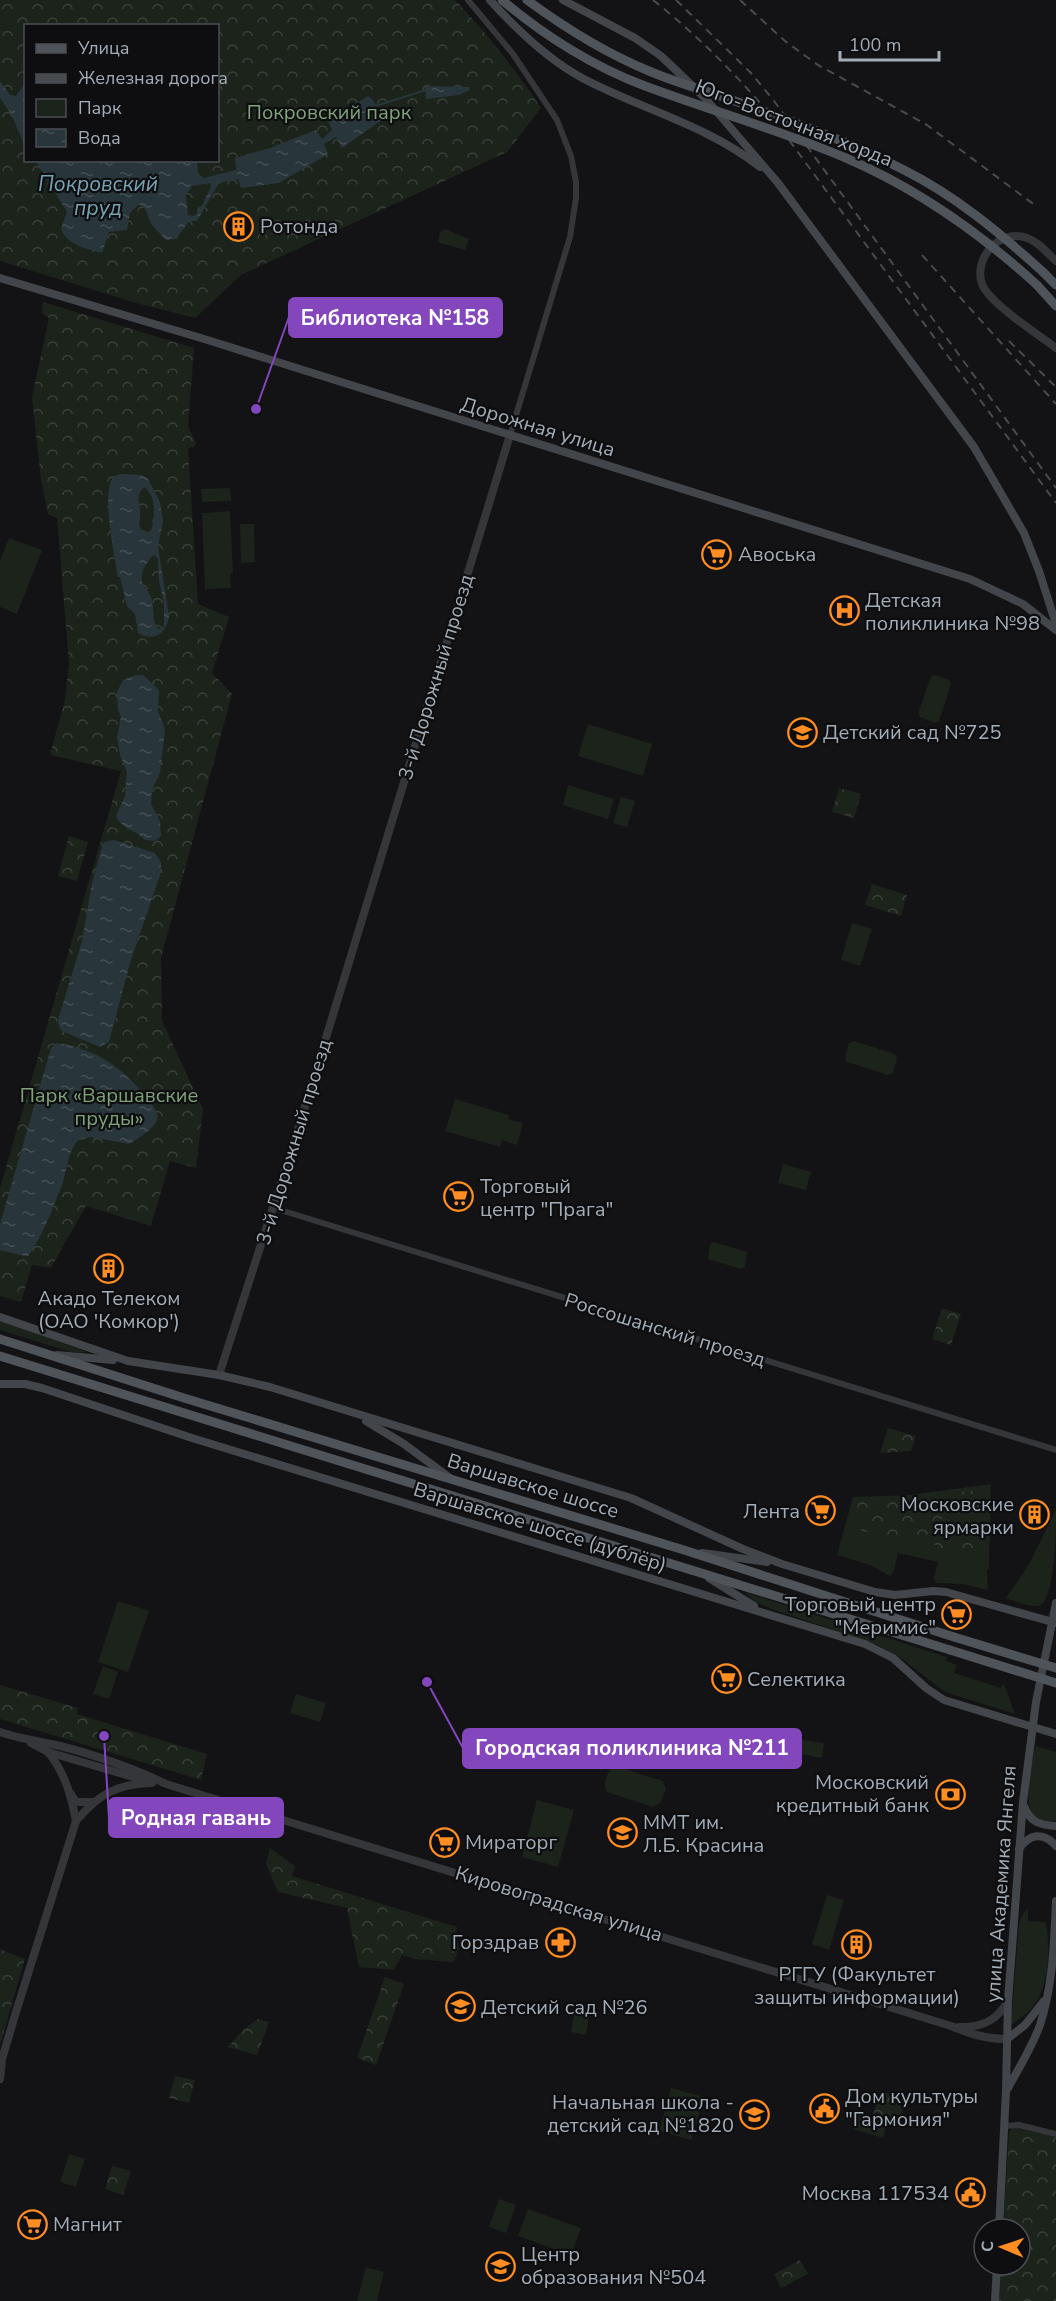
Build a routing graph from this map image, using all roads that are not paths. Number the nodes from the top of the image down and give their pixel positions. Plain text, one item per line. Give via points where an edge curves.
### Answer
1 (468, 0) edge
2 (490, 0) edge
3 (502, 0) edge
4 (527, 0) edge
5 (563, 0) edge
6 (778, 183) junction
7 (1056, 261) edge
8 (0, 278) edge
9 (1056, 285) edge
10 (1056, 306) edge
11 (1056, 348) edge
12 (510, 435) junction
13 (1046, 596) junction
14 (1031, 609) junction
15 (1044, 619) junction
16 (1056, 624) edge
17 (1056, 630) edge
18 (274, 1208) junction
19 (0, 1317) edge
20 (0, 1339) edge
21 (49, 1354) junction
22 (0, 1356) edge
23 (128, 1361) junction
24 (219, 1375) junction
25 (0, 1384) edge
26 (356, 1414) junction
27 (1056, 1450) edge
28 (452, 1479) junction
29 (684, 1550) junction
30 (782, 1564) junction
31 (703, 1575) junction
32 (1056, 1604) edge
33 (770, 1615) junction
34 (1054, 1622) edge
35 (1056, 1668) edge
36 (1056, 1683) edge
37 (1032, 1728) junction
38 (0, 1732) edge
39 (1056, 1734) edge
40 (23, 1740) junction
41 (48, 1752) junction
42 (83, 1753) junction
43 (71, 1758) junction
44 (116, 1765) junction
45 (62, 1771) junction
46 (119, 1774) junction
47 (152, 1783) junction
48 (166, 1784) junction
49 (114, 1788) junction
50 (70, 1794) junction
51 (92, 1802) junction
52 (1023, 1802) junction
53 (76, 1821) junction
54 (1056, 1826) edge
55 (1056, 1846) edge
56 (1019, 1850) junction
57 (1056, 1901) edge
58 (1047, 1996) junction
59 (1008, 2001) junction
60 (951, 2026) junction
61 (1007, 2039) junction
62 (0, 2079) edge
63 (1006, 2091) junction
64 (1004, 2126) junction
65 (1056, 2134) edge
66 (1000, 2217) edge
67 (996, 2277) edge
68 (995, 2301) edge

1 - 12 street, 3-й Дорожный проезд via 513,54 557,120 576,182 570,237
2 - 6 main road via 534,44 583,78 725,145
3 - 10 main road, Юго-Восточная хорда, bridge via 591,60 643,85 782,133 898,182 959,220 1008,259
4 - 9 main road, Юго-Восточная хорда, bridge via 599,47 649,71 786,118 904,169 990,225
5 - 6 main road via 661,56 705,98
6 - 13 main road via 974,447 1024,533
7 - 11 street via 1036,243 1012,236 986,252 981,272 991,297
8 - 12 main road, Дорожная улица
12 - 14 main road, Дорожная улица via 970,579
12 - 18 street, 3-й Дорожный проезд
13 - 14 main road via 1039,609
13 - 15 main road via 1048,610
13 - 16 main road
14 - 15 main road, Дорожная улица
15 - 17 main road, Дорожная улица
18 - 24 street, 3-й Дорожный проезд
18 - 27 street, Россошанский проезд
19 - 23 main road
20 - 21 main road, Варшавское шоссе
21 - 23 main road
21 - 28 main road, Варшавское шоссе
22 - 31 main road, Варшавское шоссе
23 - 24 main road
24 - 26 main road
25 - 33 main road, Варшавское шоссе (дублёр) via 42,1388
26 - 28 main road
26 - 30 main road via 631,1498
28 - 29 main road, Варшавское шоссе
29 - 30 main road
29 - 35 main road, Варшавское шоссе, bridge
30 - 34 main road via 875,1592 946,1592
31 - 33 main road
31 - 36 main road, Варшавское шоссе, bridge
32 - 34 main road, улица Академика Янгеля
33 - 37 main road, Варшавское шоссе (дублёр) via 878,1650 944,1700
34 - 37 main road, улица Академика Янгеля
37 - 39 main road, Варшавское шоссе (дублёр)
37 - 52 main road, улица Академика Янгеля
38 - 40 street, Кировоградская улица
40 - 41 street, Кировоградская улица
40 - 42 street, Кировоградская улица
41 - 43 street, Кировоградская улица
41 - 45 street
42 - 43 street
42 - 44 street, Кировоградская улица
43 - 45 street
43 - 46 street, Кировоградская улица
44 - 46 street
44 - 48 street, Кировоградская улица
45 - 50 street
46 - 47 street, Кировоградская улица
46 - 49 street
47 - 48 street, Кировоградская улица
47 - 49 street
48 - 60 street, Кировоградская улица
49 - 51 street
50 - 51 street via 76,1802
50 - 53 street
51 - 53 street
52 - 54 main road via 1033,1821
52 - 56 main road, улица Академика Янгеля
53 - 62 street via 13,2021
55 - 56 main road via 1047,1838 1032,1836
56 - 59 main road, улица Академика Янгеля
57 - 58 main road, улица Академика Янгеля
58 - 61 main road via 1033,2017
58 - 63 main road, улица Академика Янгеля via 1039,2026
59 - 60 street, Кировоградская улица via 997,2017 984,2025
59 - 61 main road, улица Академика Янгеля
60 - 61 street, Кировоградская улица via 983,2038
61 - 63 main road, улица Академика Янгеля
63 - 64 main road, улица Академика Янгеля
64 - 65 street
64 - 66 main road, улица Академика Янгеля
67 - 68 main road

